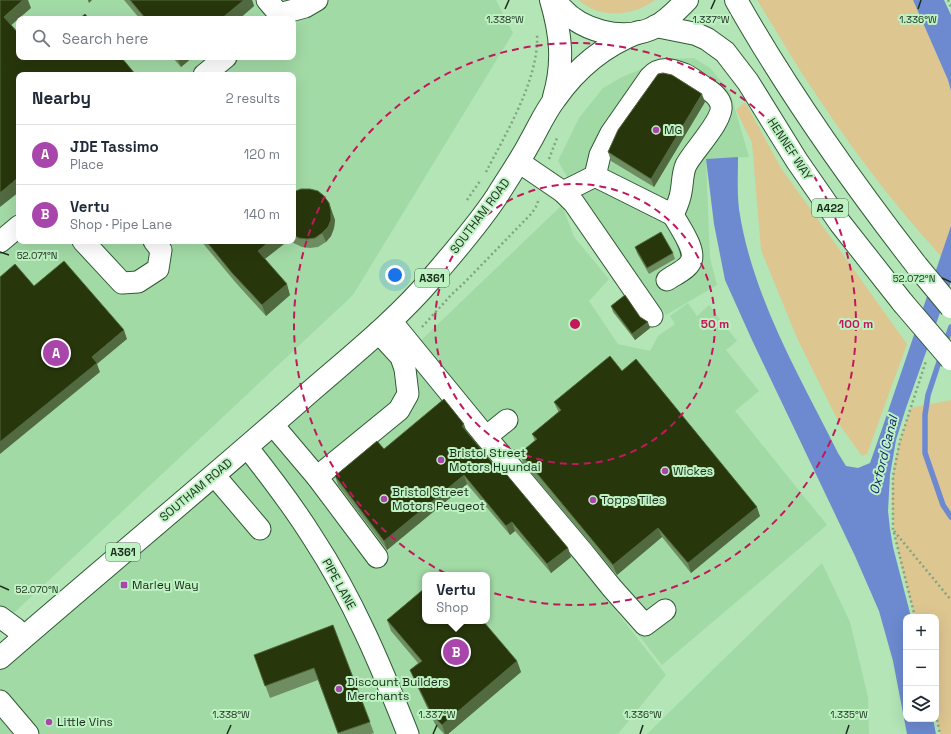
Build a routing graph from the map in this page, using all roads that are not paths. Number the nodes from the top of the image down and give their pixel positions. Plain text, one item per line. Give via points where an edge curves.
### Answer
1 (317, 0) edge
2 (551, 0) edge
3 (555, 0) edge
4 (687, 0) edge
5 (736, 0) edge
6 (276, 8) edge
7 (647, 29) junction
8 (222, 60) edge
9 (208, 72) edge
10 (553, 100) junction
11 (519, 162) junction
12 (595, 176) junction
13 (563, 192) junction
14 (673, 215) junction
15 (16, 229) edge
16 (0, 242) edge
17 (86, 244) edge
18 (156, 244) edge
19 (667, 280) dead end
20 (951, 307) edge
21 (652, 316) dead end
22 (384, 327) junction
23 (951, 359) edge
24 (507, 420) dead end
25 (273, 424) junction
26 (486, 437) junction
27 (247, 447) junction
28 (214, 475) junction
29 (317, 478) junction
30 (260, 529) dead end
31 (377, 557) dead end
32 (665, 610) dead end
33 (0, 617) edge
34 (24, 638) junction
35 (0, 658) edge
36 (0, 701) edge
37 (28, 734) edge
38 (408, 734) edge

1 - 6 street via 304,7
2 - 10 main road, SOUTHAM ROAD / A361 via 561,46 559,80
3 - 7 main road via 575,20 595,30 617,34
4 - 7 main road, SOUTHAM ROAD via 674,15
5 - 20 main road, A422, bridge via 799,104 874,210
7 - 10 main road, SOUTHAM ROAD / A361 via 613,44 592,58
7 - 23 main road, HENNEF WAY / A422, bridge via 696,34 725,52 748,82 797,161 840,223
8 - 9 street
10 - 11 main road, SOUTHAM ROAD / A361
11 - 13 street
11 - 22 main road, SOUTHAM ROAD / A361 via 457,249 426,286
12 - 13 street
12 - 14 street
12 - 14 street via 600,155 611,133 653,74 666,70 686,75 710,91 718,99 721,109 713,128 690,157
13 - 21 street via 574,203
14 - 19 street via 693,255 688,266
15 - 16 street
17 - 18 street via 122,283 138,282 158,269 161,250
22 - 25 main road, SOUTHAM ROAD / A361
22 - 26 street
22 - 29 street via 401,357 408,394 399,410
24 - 26 street
25 - 27 main road, SOUTHAM ROAD / A361
25 - 29 street
26 - 32 street via 645,625
27 - 28 main road, SOUTHAM ROAD / A361
27 - 38 street, PIPE LANE via 309,532 334,572 372,647
28 - 30 street
28 - 34 main road, SOUTHAM ROAD / A361
29 - 31 street
33 - 34 street
34 - 35 main road, SOUTHAM ROAD / A361
36 - 37 street

